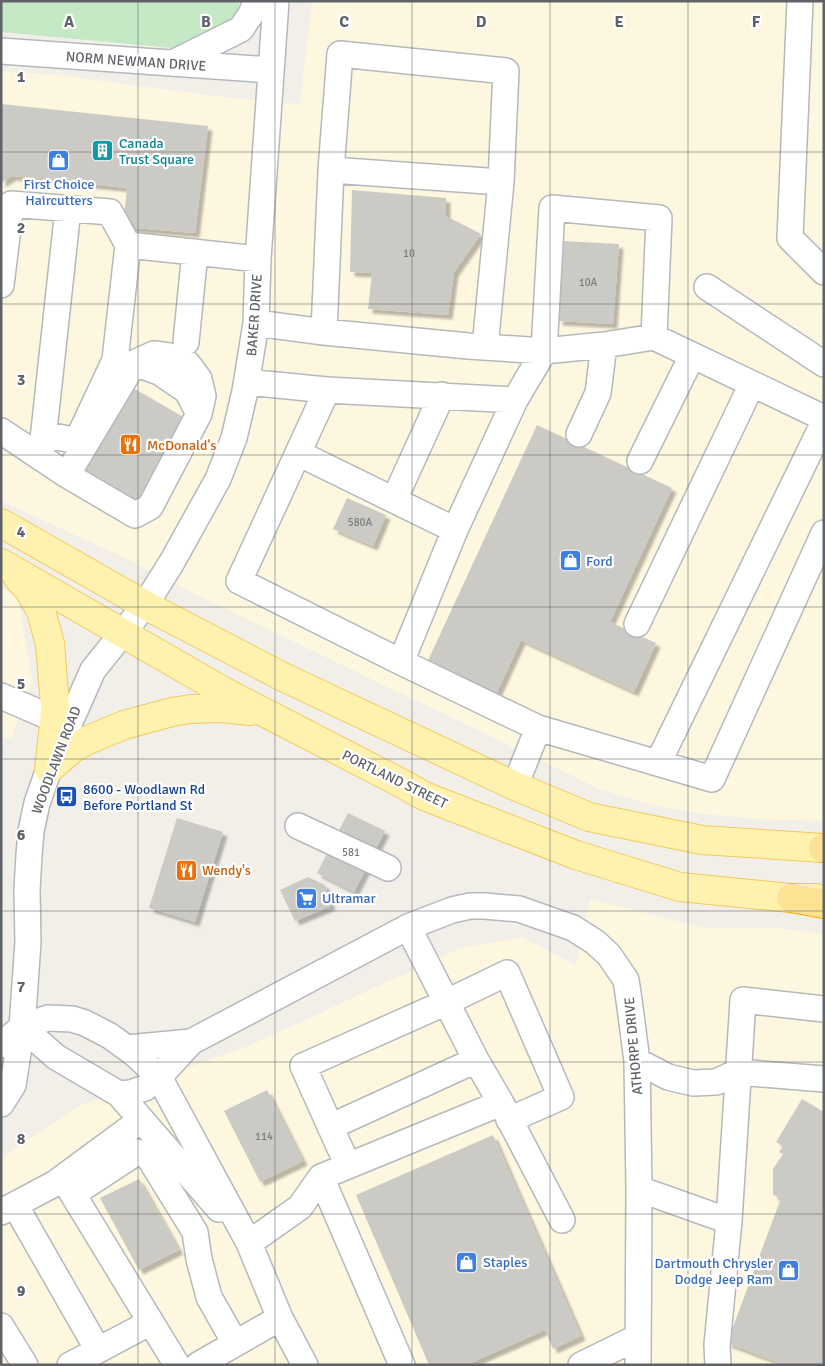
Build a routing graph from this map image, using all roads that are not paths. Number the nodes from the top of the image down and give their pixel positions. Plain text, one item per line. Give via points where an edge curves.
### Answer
1 (256, 1) edge
2 (276, 1) edge
3 (800, 1) edge
4 (1, 51) edge
5 (170, 64) junction
6 (270, 70) junction
7 (331, 170) junction
8 (501, 182) junction
9 (68, 209) junction
10 (128, 245) junction
11 (195, 252) junction
12 (258, 259) junction
13 (824, 272) edge
14 (1, 285) edge
15 (707, 287) dead end
16 (256, 323) junction
17 (324, 332) junction
18 (654, 337) junction
19 (186, 342) dead end
20 (604, 346) junction
21 (485, 347) junction
22 (544, 350) junction
23 (692, 356) junction
24 (824, 364) edge
25 (247, 382) junction
26 (752, 384) junction
27 (327, 390) junction
28 (442, 395) junction
29 (515, 400) junction
30 (824, 418) edge
31 (824, 422) edge
32 (1, 431) edge
33 (580, 434) dead end
34 (42, 446) junction
35 (298, 453) junction
36 (640, 461) dead end
37 (67, 475) junction
38 (394, 500) junction
39 (1, 523) edge
40 (454, 530) junction
41 (824, 533) edge
42 (5, 565) edge
43 (145, 605) junction
44 (637, 624) dead end
45 (122, 634) junction
46 (401, 662) junction
47 (1, 696) edge
48 (262, 712) junction
49 (54, 719) junction
50 (538, 728) junction
51 (658, 764) junction
52 (50, 769) junction
53 (514, 786) junction
54 (298, 826) dead end
55 (823, 848) edge
56 (388, 868) dead end
57 (791, 898) junction
58 (824, 898) edge
59 (824, 904) edge
60 (408, 927) junction
61 (447, 1002) junction
62 (824, 1009) edge
63 (22, 1027) junction
64 (191, 1042) junction
65 (1, 1046) edge
66 (127, 1048) junction
67 (476, 1060) junction
68 (637, 1061) junction
69 (738, 1072) junction
70 (159, 1077) junction
71 (824, 1079) edge
72 (119, 1094) junction
73 (1, 1104) edge
74 (505, 1111) junction
75 (142, 1120) junction
76 (330, 1127) junction
77 (348, 1166) junction
78 (321, 1177) junction
79 (68, 1186) junction
80 (639, 1189) junction
81 (8, 1208) edge
82 (562, 1220) dead end
83 (729, 1221) junction
84 (249, 1243) junction
85 (280, 1318) junction
86 (151, 1322) junction
87 (1, 1326) edge
88 (638, 1337) junction
89 (235, 1343) junction
90 (98, 1350) junction
91 (25, 1365) edge
92 (70, 1365) edge
93 (177, 1365) edge
94 (198, 1365) edge
95 (305, 1365) edge
96 (402, 1365) edge
97 (581, 1365) edge
98 (638, 1365) edge
99 (718, 1365) edge

1 - 5 street via 241,29
2 - 6 street, BAKER DRIVE
3 - 13 street via 790,238
4 - 5 street, NORM NEWMAN DRIVE
5 - 6 street, NORM NEWMAN DRIVE
6 - 12 street, BAKER DRIVE
7 - 8 street
7 - 8 street via 340,54 506,71
7 - 17 street
8 - 21 street
9 - 10 street via 110,212
9 - 14 street via 11,204
9 - 34 street
10 - 11 street
10 - 34 street via 115,360 77,441
11 - 12 street
11 - 19 street
12 - 16 street, BAKER DRIVE
15 - 24 street
16 - 17 street
16 - 25 street, BAKER DRIVE
17 - 21 street
18 - 20 street
18 - 22 street via 659,218 552,208
18 - 23 street
20 - 22 street
20 - 33 street via 598,393
21 - 22 street
22 - 29 street
23 - 26 street
23 - 36 street
25 - 27 street
25 - 43 street, BAKER DRIVE via 234,438 218,479
26 - 30 street
26 - 44 street
27 - 28 street
27 - 35 street
28 - 29 street
28 - 38 street
29 - 40 street
31 - 51 street
32 - 34 street
34 - 37 street
35 - 38 street
35 - 46 street via 239,581
37 - 37 street via 136,515 150,507 199,414 203,396 199,378 187,363 154,354 134,363
38 - 40 street
39 - 43 main road
40 - 46 street
41 - 51 street via 712,779
42 - 45 main road, PORTLAND STREET
42 - 49 main road via 29,590 41,610 50,644
43 - 45 street, WOODLAWN ROAD
43 - 53 main road via 283,677
45 - 48 main road, PORTLAND STREET
45 - 52 street, WOODLAWN ROAD via 91,675
46 - 50 street
47 - 49 street
48 - 52 main road via 221,708 172,712 124,725 88,740 72,749
48 - 57 main road, PORTLAND STREET via 424,796 576,855 680,887
49 - 52 main road
50 - 51 street
50 - 53 street
52 - 63 street, WOODLAWN ROAD via 31,831
53 - 55 main road via 589,817 702,840
54 - 56 street
57 - 58 main road, PORTLAND STREET
57 - 59 highway
60 - 61 street
60 - 64 street, ATHORPE DRIVE
60 - 68 street, ATHORPE DRIVE via 452,910 484,906 519,909 573,928 609,955 626,980
61 - 67 street
61 - 74 street via 507,974 561,1097
61 - 76 street via 303,1066
62 - 69 street via 743,1000
63 - 65 street
63 - 66 street via 48,1018 72,1019 101,1031
63 - 72 street via 56,1057
63 - 73 street, WOODLAWN ROAD via 12,1085
64 - 66 street, ATHORPE DRIVE
64 - 70 street, ATHORPE DRIVE
66 - 70 street
67 - 74 street
67 - 76 street
68 - 69 street via 668,1076 693,1083 716,1082
68 - 80 street, ATHORPE DRIVE
69 - 71 street
69 - 83 street
70 - 72 street, ATHORPE DRIVE via 145,1088
70 - 84 street
72 - 75 street
74 - 77 street
74 - 82 street
75 - 79 street
75 - 84 street
76 - 77 street
77 - 78 street
78 - 84 street via 300,1207
78 - 96 street
79 - 81 street via 54,1184
79 - 86 street
79 - 89 street via 137,1152 148,1156 195,1232 198,1259 209,1297
80 - 83 street
80 - 88 street, ATHORPE DRIVE
81 - 90 street
83 - 99 street via 717,1345
84 - 85 street
85 - 89 street
85 - 95 street
86 - 90 street
86 - 93 street
87 - 91 street
88 - 97 street
88 - 98 street, ATHORPE DRIVE
89 - 94 street
90 - 92 street

